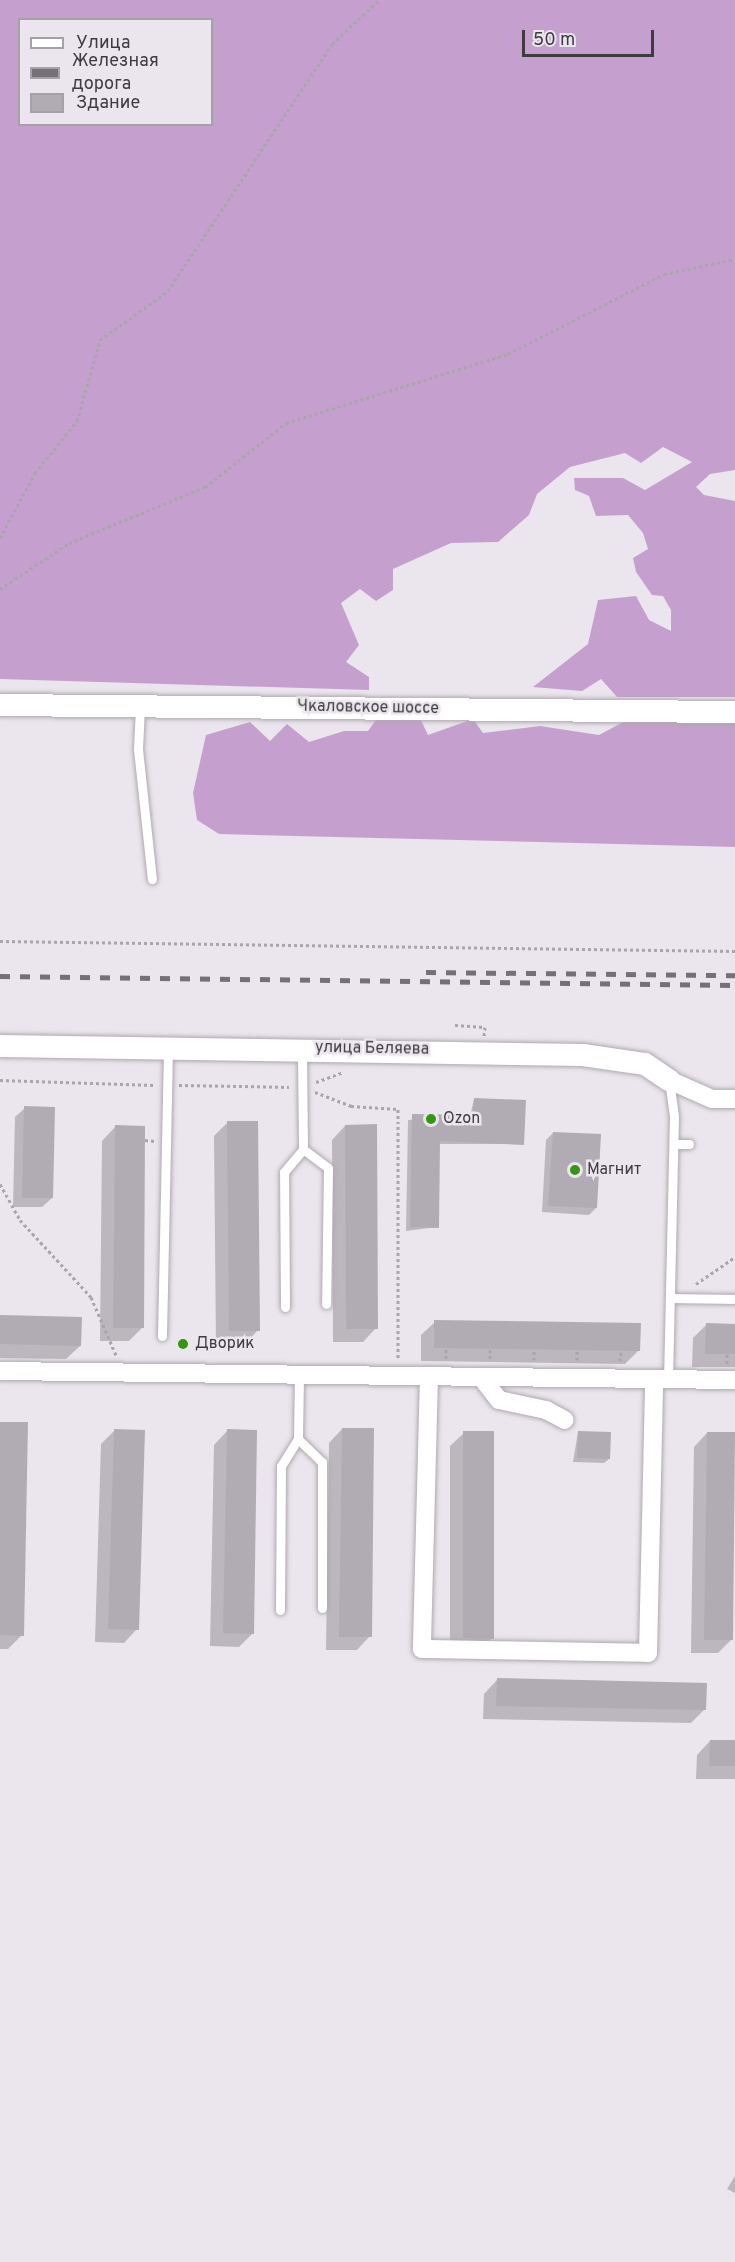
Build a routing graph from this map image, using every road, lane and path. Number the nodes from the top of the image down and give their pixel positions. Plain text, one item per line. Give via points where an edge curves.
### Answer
1 (379, 0) edge
2 (735, 259) edge
3 (0, 538) edge
4 (0, 589) edge
5 (0, 705) edge
6 (140, 707) junction
7 (735, 712) edge
8 (152, 879) dead end
9 (0, 941) edge
10 (735, 951) edge
11 (0, 1046) edge
12 (168, 1048) junction
13 (302, 1048) junction
14 (347, 1070) dead end
15 (0, 1080) edge
16 (669, 1080) junction
17 (168, 1085) junction
18 (303, 1087) junction
19 (735, 1099) edge
20 (674, 1144) junction
21 (689, 1144) dead end
22 (303, 1149) junction
23 (0, 1184) edge
24 (735, 1257) edge
25 (671, 1298) junction
26 (735, 1299) edge
27 (326, 1304) dead end
28 (285, 1307) dead end
29 (162, 1336) dead end
30 (0, 1371) edge
31 (125, 1374) junction
32 (299, 1375) junction
33 (398, 1376) junction
34 (429, 1376) junction
35 (481, 1377) junction
36 (661, 1380) junction
37 (735, 1380) edge
38 (565, 1420) dead end
39 (298, 1439) junction
40 (322, 1608) dead end
41 (279, 1610) dead end

1 - 3 path via 332,44 168,291 100,340 77,421 35,473
2 - 4 path via 664,274 508,354 286,423 205,488 69,543
5 - 6 street, Чкаловское шоссе
6 - 7 street, Чкаловское шоссе
6 - 8 lane via 138,749
9 - 10 path
11 - 12 street, улица Беляева
12 - 13 street, улица Беляева
12 - 17 lane
13 - 16 street, улица Беляева via 583,1055 645,1064
13 - 18 lane
14 - 18 path
15 - 17 path
16 - 19 street, улица Беляева via 712,1099
16 - 20 lane
17 - 18 path
17 - 29 lane
18 - 22 lane
18 - 33 path via 351,1106 398,1109
20 - 21 lane
20 - 25 lane
22 - 27 lane via 328,1168
22 - 28 lane via 284,1172
23 - 31 path via 20,1220 91,1297
24 - 25 path
25 - 26 lane
25 - 36 lane
30 - 31 street
31 - 32 street
32 - 33 street
32 - 39 lane
33 - 34 street
34 - 35 street
34 - 36 street via 422,1649 648,1653
35 - 36 street
35 - 38 street via 499,1400
36 - 37 street
39 - 40 lane via 322,1462
39 - 41 lane via 281,1466

